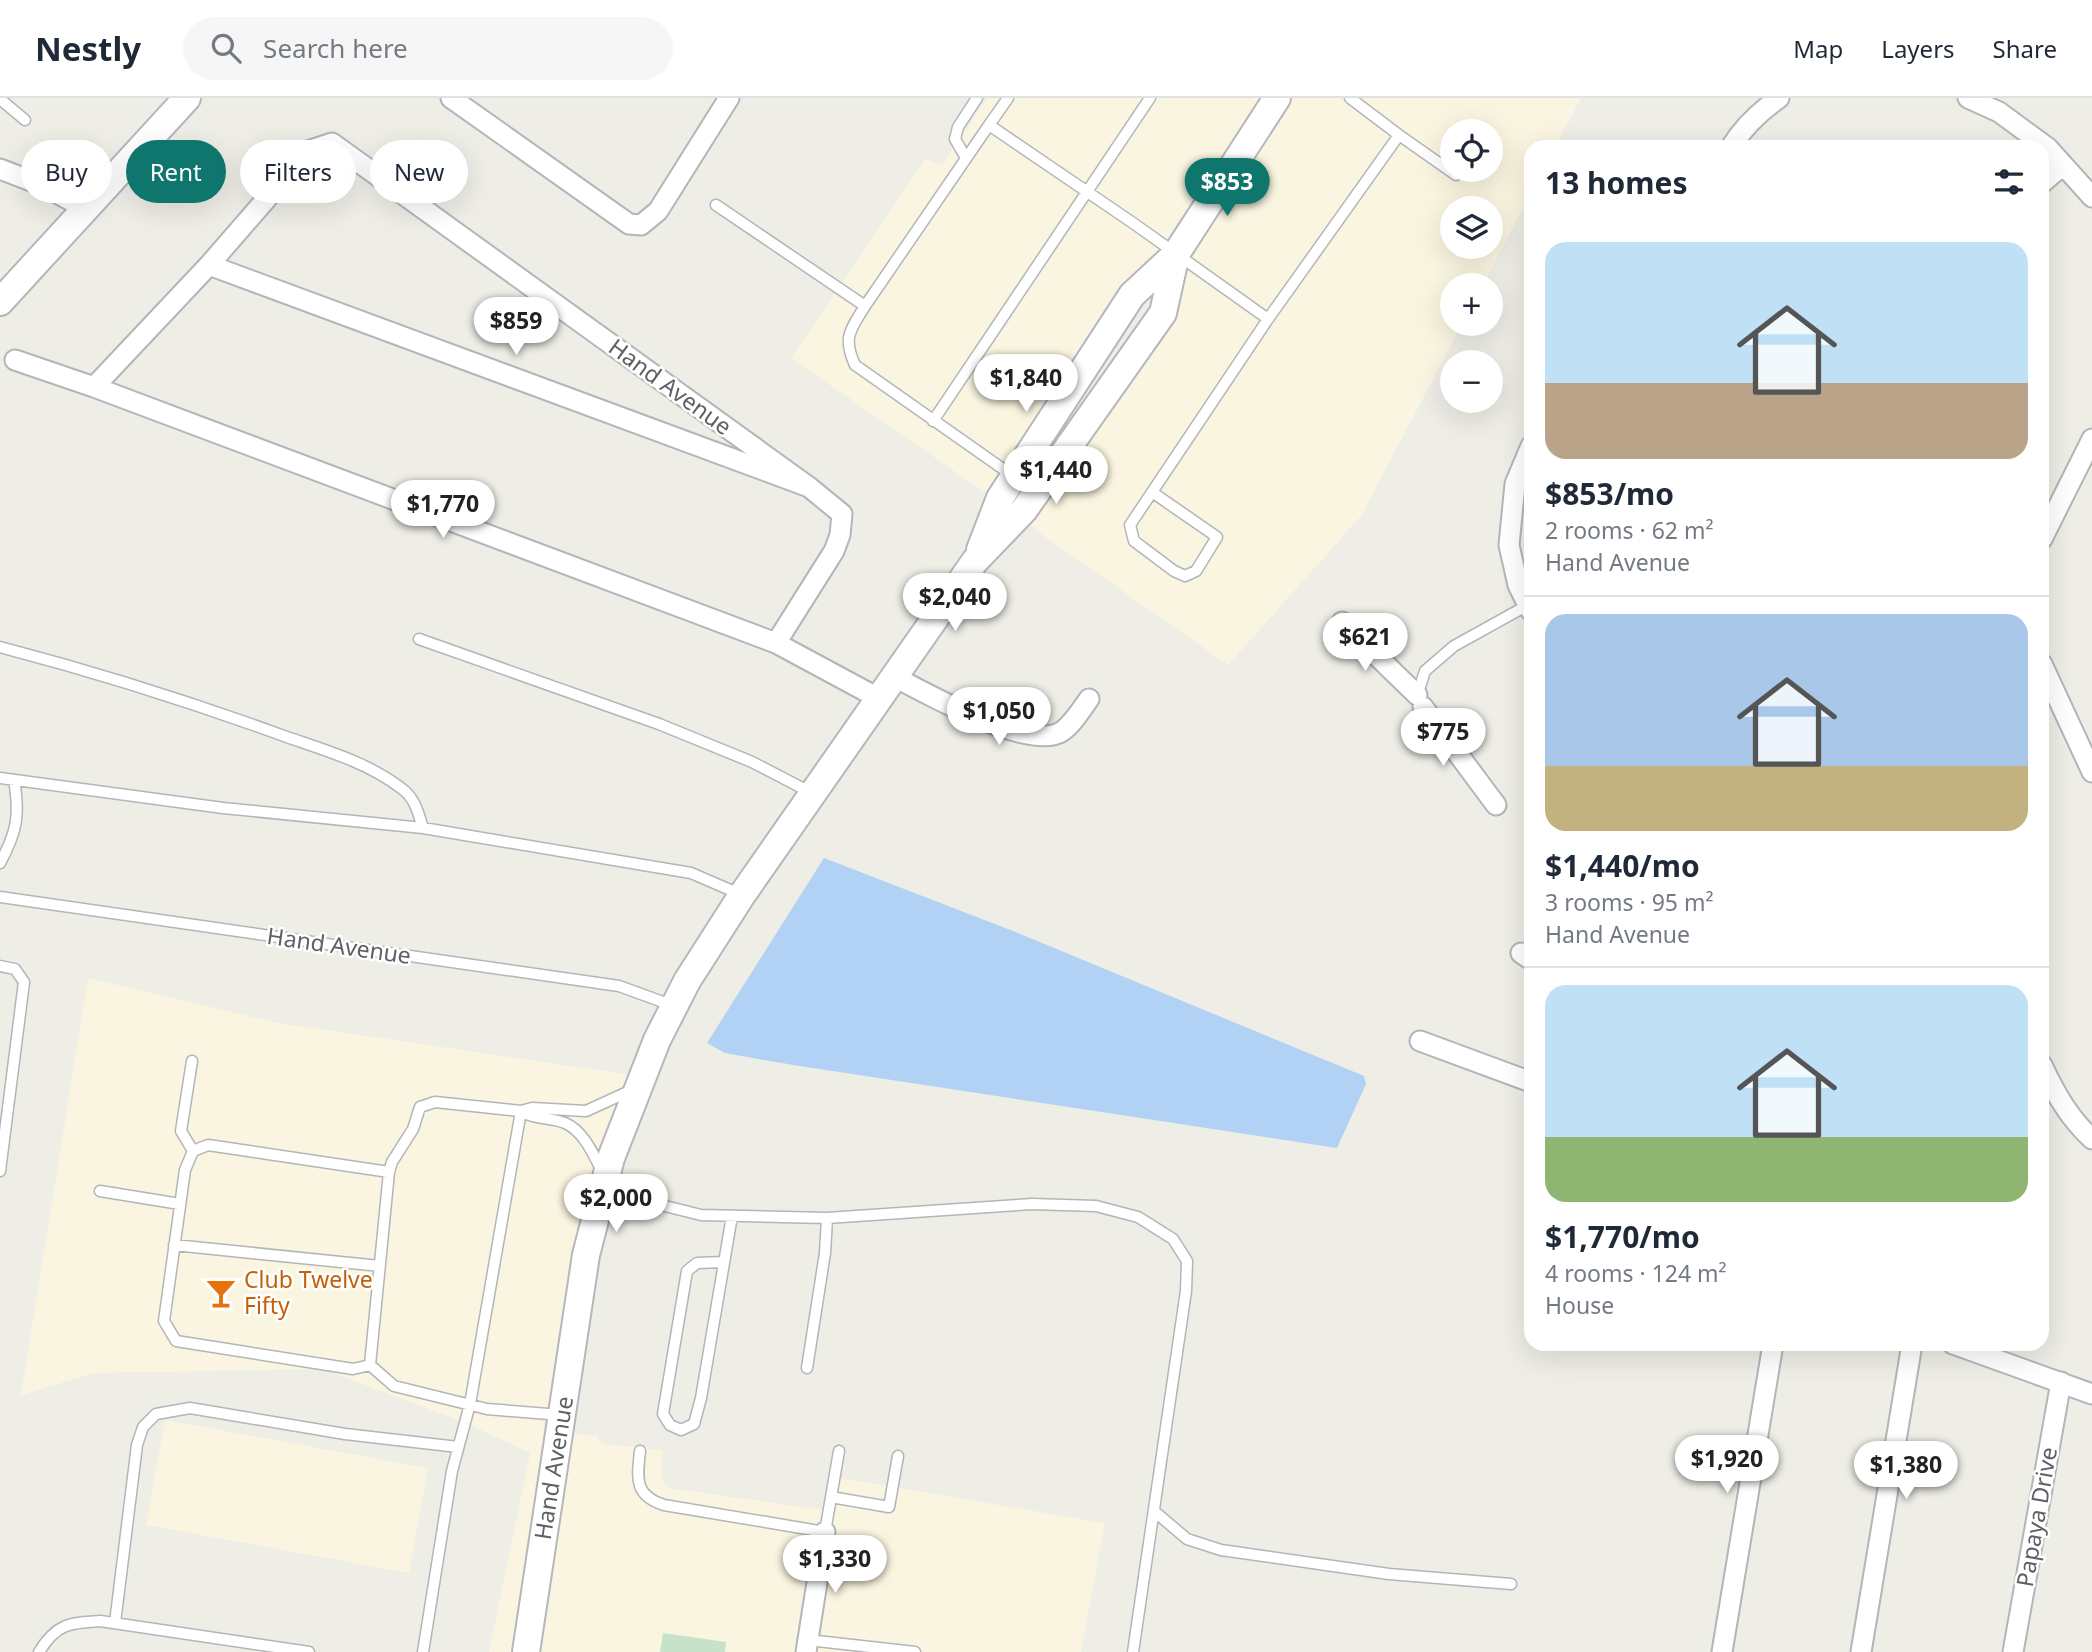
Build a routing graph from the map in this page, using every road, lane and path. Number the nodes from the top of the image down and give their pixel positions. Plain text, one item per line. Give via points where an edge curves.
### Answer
1 (187, 98) edge
2 (729, 98) edge
3 (977, 98) edge
4 (1008, 98) edge
5 (1150, 98) edge
6 (1277, 98) edge
7 (1350, 98) edge
8 (1779, 98) edge
9 (1968, 98) edge
10 (0, 99) edge
11 (463, 101) edge
12 (26, 120) dead end
13 (989, 125) junction
14 (1399, 135) junction
15 (1737, 140) edge
16 (2038, 140) edge
17 (2049, 148) edge
18 (966, 158) junction
19 (1440, 164) edge
20 (2063, 165) junction
21 (0, 169) edge
22 (2049, 177) edge
23 (1086, 192) junction
24 (2092, 197) edge
25 (716, 205) dead end
26 (84, 208) junction
27 (1176, 254) junction
28 (209, 264) junction
29 (0, 302) edge
30 (865, 306) junction
31 (1268, 319) junction
32 (15, 360) dead end
33 (94, 387) junction
34 (933, 421) junction
35 (2092, 439) edge
36 (1524, 463) edge
37 (1014, 477) junction
38 (809, 487) junction
39 (1152, 492) junction
40 (2049, 525) edge
41 (975, 561) junction
42 (1524, 596) edge
43 (1524, 611) edge
44 (1342, 622) dead end
45 (419, 639) dead end
46 (776, 643) junction
47 (0, 647) edge
48 (888, 688) junction
49 (2049, 698) edge
50 (1089, 699) dead end
51 (1420, 701) junction
52 (2092, 772) edge
53 (0, 778) edge
54 (14, 780) junction
55 (814, 793) junction
56 (1496, 805) dead end
57 (423, 828) junction
58 (0, 863) edge
59 (742, 895) junction
60 (0, 897) edge
61 (0, 966) edge
62 (674, 1006) junction
63 (1420, 1041) dead end
64 (192, 1061) dead end
65 (1524, 1079) edge
66 (2049, 1080) edge
67 (639, 1086) junction
68 (521, 1111) junction
69 (2092, 1139) edge
70 (193, 1150) junction
71 (0, 1171) edge
72 (389, 1172) junction
73 (604, 1184) junction
74 (100, 1191) dead end
75 (180, 1204) junction
76 (732, 1216) junction
77 (827, 1219) junction
78 (174, 1245) junction
79 (724, 1262) junction
80 (380, 1266) junction
81 (1772, 1351) edge
82 (1911, 1351) edge
83 (1973, 1351) edge
84 (370, 1365) junction
85 (807, 1368) dead end
86 (2060, 1382) junction
87 (2092, 1394) edge
88 (470, 1404) junction
89 (562, 1415) junction
90 (458, 1447) junction
91 (640, 1451) dead end
92 (839, 1451) dead end
93 (898, 1456) dead end
94 (831, 1497) junction
95 (1154, 1511) junction
96 (825, 1532) junction
97 (1511, 1584) dead end
98 (115, 1623) junction
99 (807, 1646) edge
100 (39, 1652) edge
101 (309, 1652) edge
102 (423, 1652) edge
103 (526, 1652) edge
104 (915, 1652) edge
105 (1133, 1652) edge
106 (1722, 1652) edge
107 (1861, 1652) edge
108 (2013, 1652) edge

1 - 26 street
2 - 11 street via 658,211 642,225 629,224
3 - 18 lane via 955,139
4 - 13 lane
5 - 23 lane
6 - 27 street, Hand Avenue
7 - 14 lane
8 - 15 street via 1758,113
9 - 16 street
10 - 12 lane
13 - 18 lane
13 - 23 lane
14 - 19 lane
14 - 31 lane
17 - 20 street
18 - 30 lane
20 - 22 street
20 - 24 street
21 - 26 street
23 - 27 lane
23 - 34 lane
25 - 30 lane
26 - 29 street
27 - 31 lane
27 - 37 street, Hand Avenue via 1132,295
27 - 41 street, Hand Avenue via 1163,313 1024,510
28 - 33 street, Hand Avenue
28 - 38 street
28 - 38 street, Hand Avenue via 308,151 332,143
30 - 34 lane via 847,342 855,365
31 - 39 lane
32 - 33 street
33 - 46 street
34 - 37 lane
35 - 40 street
36 - 42 street via 1515,484 1509,545
37 - 41 street, Hand Avenue via 1000,498
38 - 46 street via 842,514 840,535
39 - 39 lane via 1130,525 1134,541 1174,571 1185,576 1196,571 1217,537
41 - 48 street, Hand Avenue
43 - 51 lane via 1454,646 1425,671
44 - 51 street
45 - 55 lane via 659,724
46 - 48 street
47 - 57 lane via 350,760 414,800
48 - 50 street via 1040,737 1061,732
48 - 55 street, Hand Avenue
49 - 52 street
51 - 56 street
53 - 54 lane
54 - 57 lane
54 - 58 lane via 15,829
55 - 59 street, Hand Avenue
57 - 59 lane via 691,873
59 - 62 street, Hand Avenue
60 - 62 lane, Hand Avenue via 620,986
61 - 71 lane via 15,969 24,982
62 - 67 street, Hand Avenue
63 - 65 street
64 - 70 lane via 181,1131
66 - 69 street
67 - 68 lane via 586,1111
67 - 73 street, Hand Avenue
68 - 72 lane via 435,1102 421,1107
68 - 73 lane via 566,1123 578,1132
68 - 88 lane
70 - 72 lane via 208,1145
70 - 75 lane
72 - 80 lane
73 - 76 lane via 701,1215
73 - 89 street, Hand Avenue via 586,1255
74 - 75 lane
75 - 78 lane
76 - 77 lane
76 - 79 lane
77 - 85 lane
77 - 95 lane via 1032,1204 1096,1206 1138,1217 1173,1239 1187,1261 1186,1291
78 - 80 lane
78 - 84 lane via 164,1321 176,1341 353,1369
79 - 79 lane via 701,1398 694,1424 681,1430 670,1425 663,1414 687,1271 697,1263
80 - 84 lane
81 - 106 street
82 - 107 street
83 - 86 street
84 - 88 lane via 394,1386
86 - 87 street
86 - 108 street, Papaya Drive
88 - 89 lane
88 - 90 lane
89 - 103 street, Hand Avenue
90 - 98 lane via 190,1408 156,1414 143,1427 137,1445
90 - 102 lane
91 - 96 lane via 640,1489 649,1500
92 - 94 lane
93 - 94 lane via 889,1507
94 - 96 lane
95 - 97 lane via 1187,1539 1221,1550 1390,1574
95 - 105 lane
96 - 99 street
98 - 100 lane via 68,1623
98 - 101 lane
99 - 104 lane

